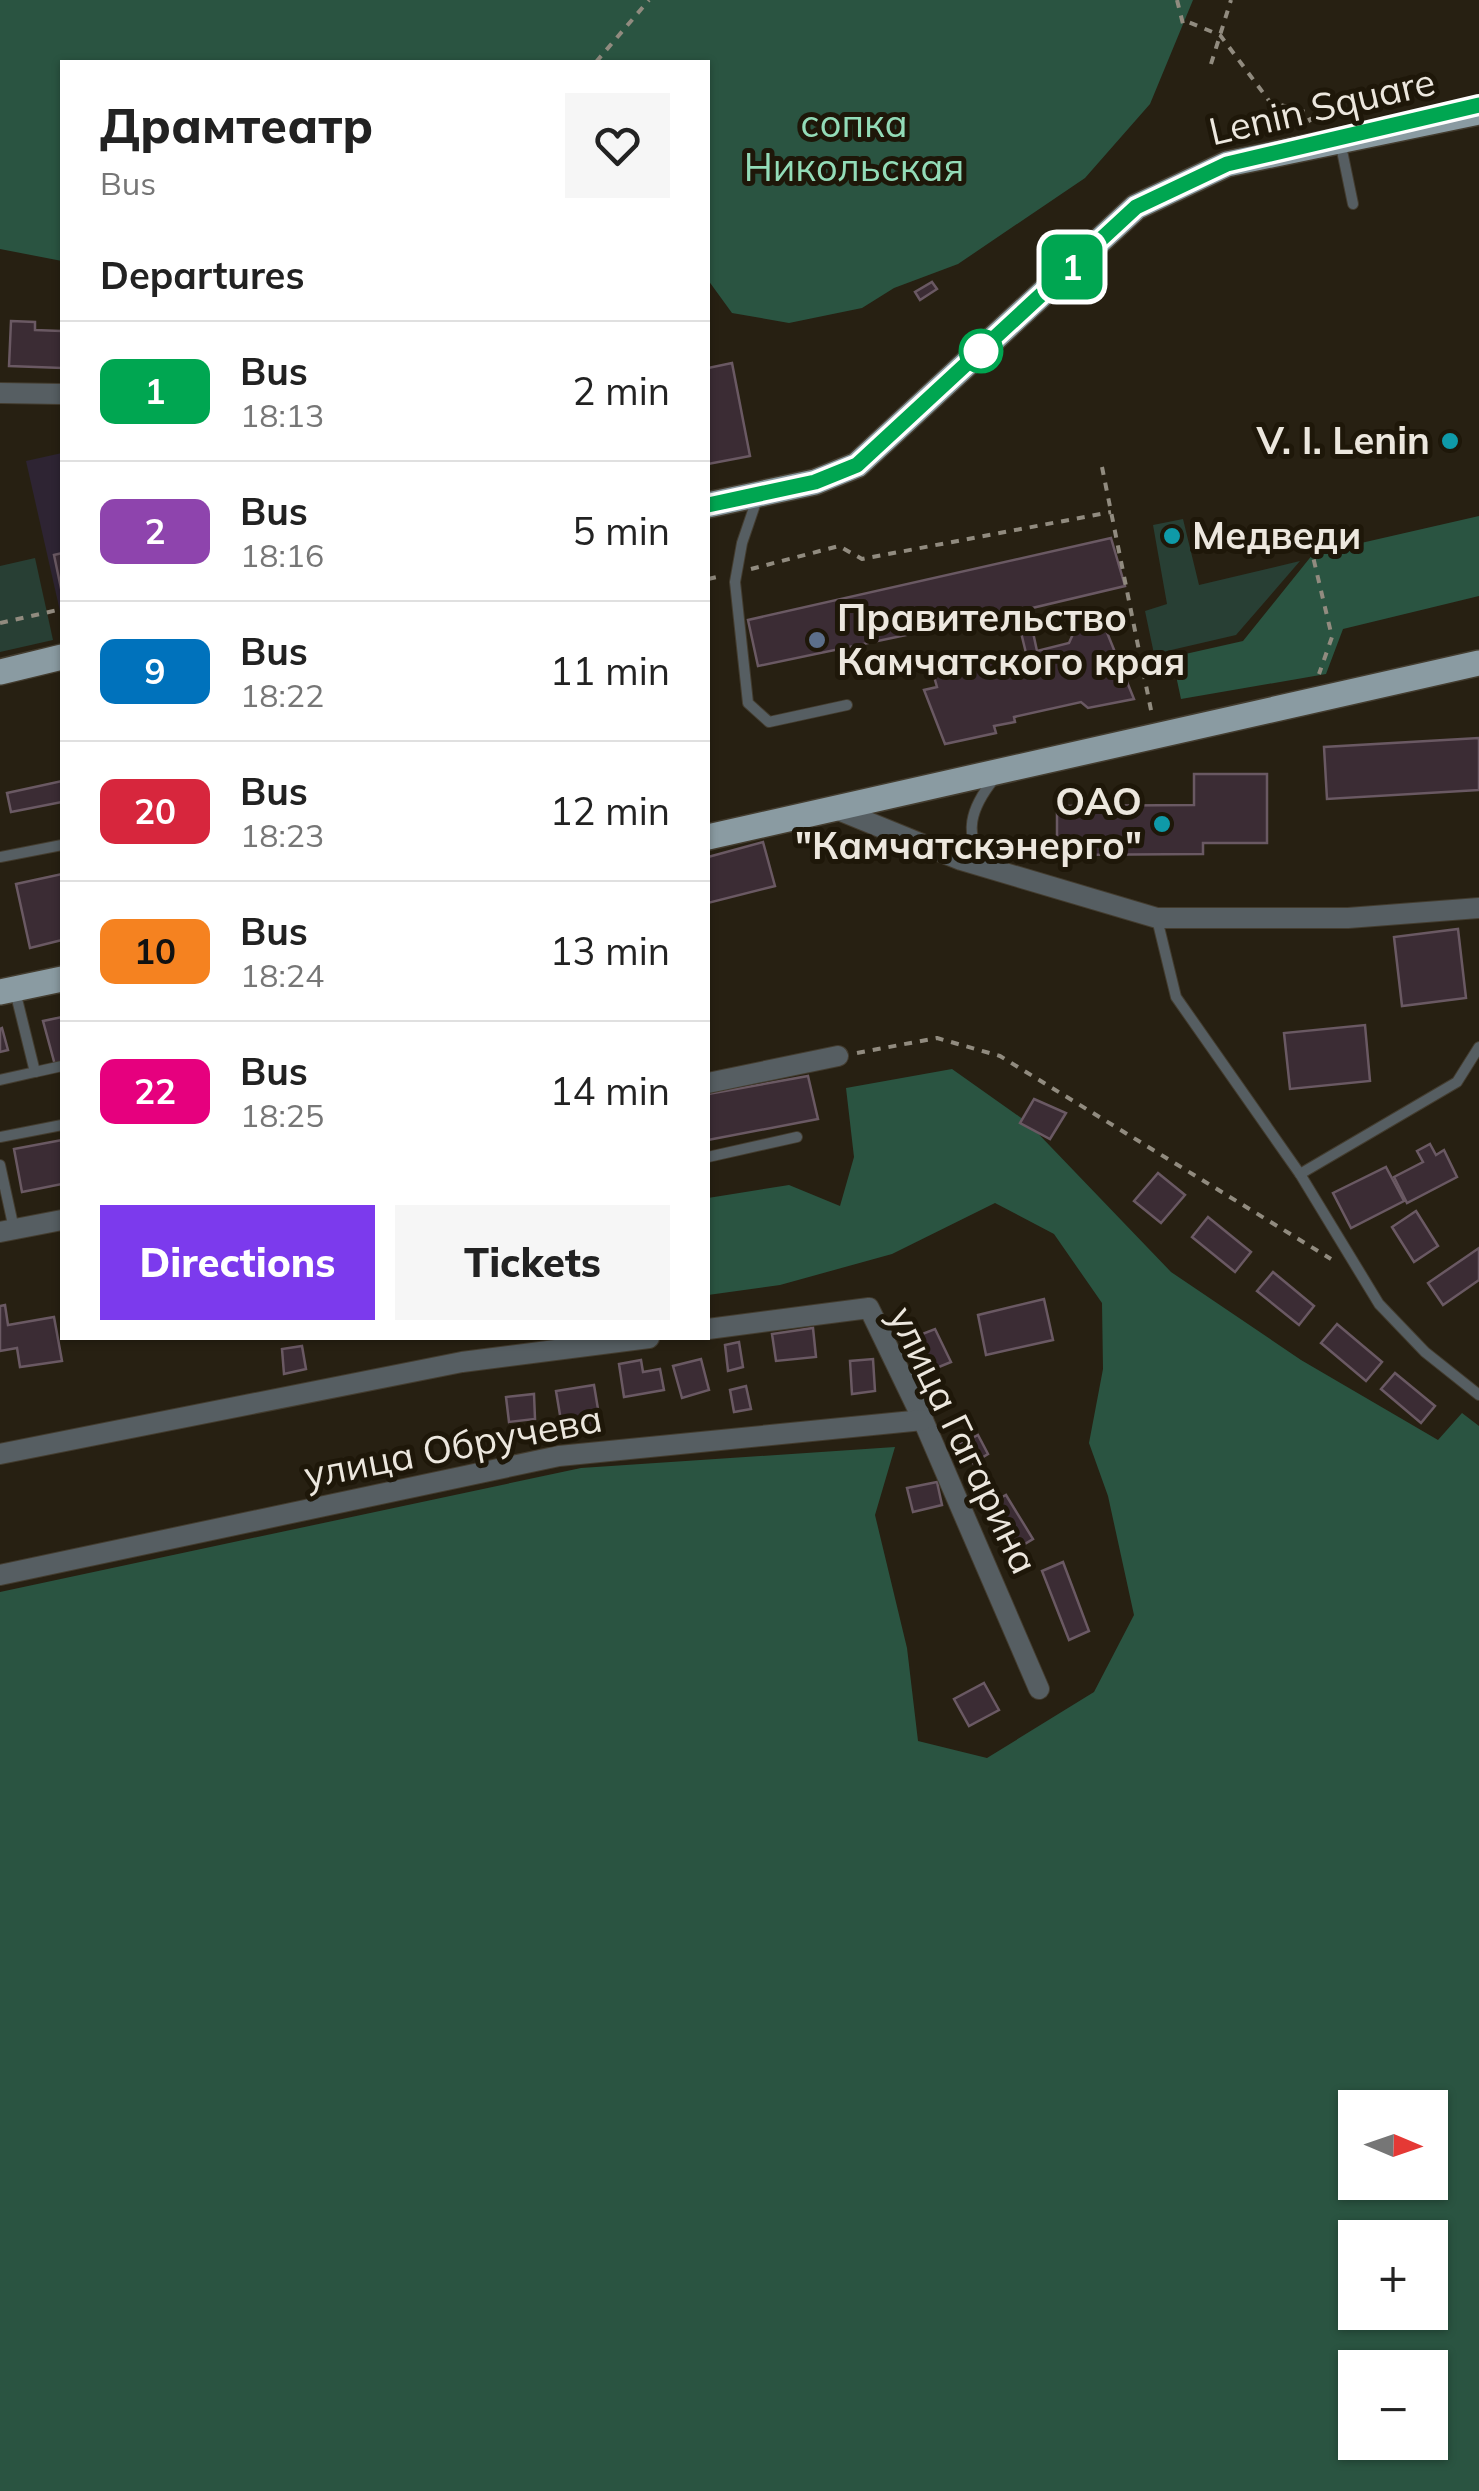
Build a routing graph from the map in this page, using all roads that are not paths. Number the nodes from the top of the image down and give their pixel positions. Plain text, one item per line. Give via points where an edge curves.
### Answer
1 (1479, 112) edge
2 (1340, 140) junction
3 (1354, 204) dead end
4 (0, 393) edge
5 (60, 394) edge
6 (758, 494) junction
7 (710, 505) edge
8 (60, 657) edge
9 (1479, 663) edge
10 (0, 672) edge
11 (847, 705) dead end
12 (1002, 770) junction
13 (836, 809) junction
14 (710, 837) edge
15 (60, 845) edge
16 (0, 857) edge
17 (1003, 873) junction
18 (1479, 908) edge
19 (1157, 918) junction
20 (60, 979) edge
21 (7, 991) edge
22 (1479, 1047) edge
23 (838, 1056) road end
24 (60, 1066) edge
25 (34, 1072) junction
26 (0, 1080) edge
27 (710, 1083) edge
28 (60, 1125) edge
29 (0, 1137) edge
30 (797, 1137) dead end
31 (710, 1157) edge
32 (0, 1165) edge
33 (1300, 1174) junction
34 (60, 1220) edge
35 (7, 1231) edge
36 (710, 1329) edge
37 (633, 1340) edge
38 (1479, 1395) edge
39 (924, 1420) junction
40 (0, 1454) edge
41 (0, 1575) edge
42 (1039, 1689) dead end

1 - 2 main road, Lenin Square
2 - 3 lane
2 - 6 main road, Lenin Square via 1227,164 1136,207 857,465
4 - 5 street
6 - 7 main road, Lenin Square
6 - 11 lane via 737,573 744,692 769,722
8 - 10 main road
9 - 12 main road
12 - 13 main road
12 - 17 lane via 976,801 972,836 981,856
13 - 14 main road
13 - 17 street
15 - 16 lane
17 - 19 street
18 - 19 street via 1348,918
19 - 33 lane via 1176,997
20 - 21 main road
21 - 25 lane
22 - 33 lane via 1457,1082
23 - 27 street
24 - 25 lane
25 - 26 lane
28 - 29 lane
30 - 31 lane
32 - 35 lane
33 - 38 lane via 1378,1304
34 - 35 street
36 - 39 street, улица Гагарина via 869,1308
37 - 40 street via 462,1362
39 - 41 street, улица Обручева via 559,1456
39 - 42 street, улица Гагарина

